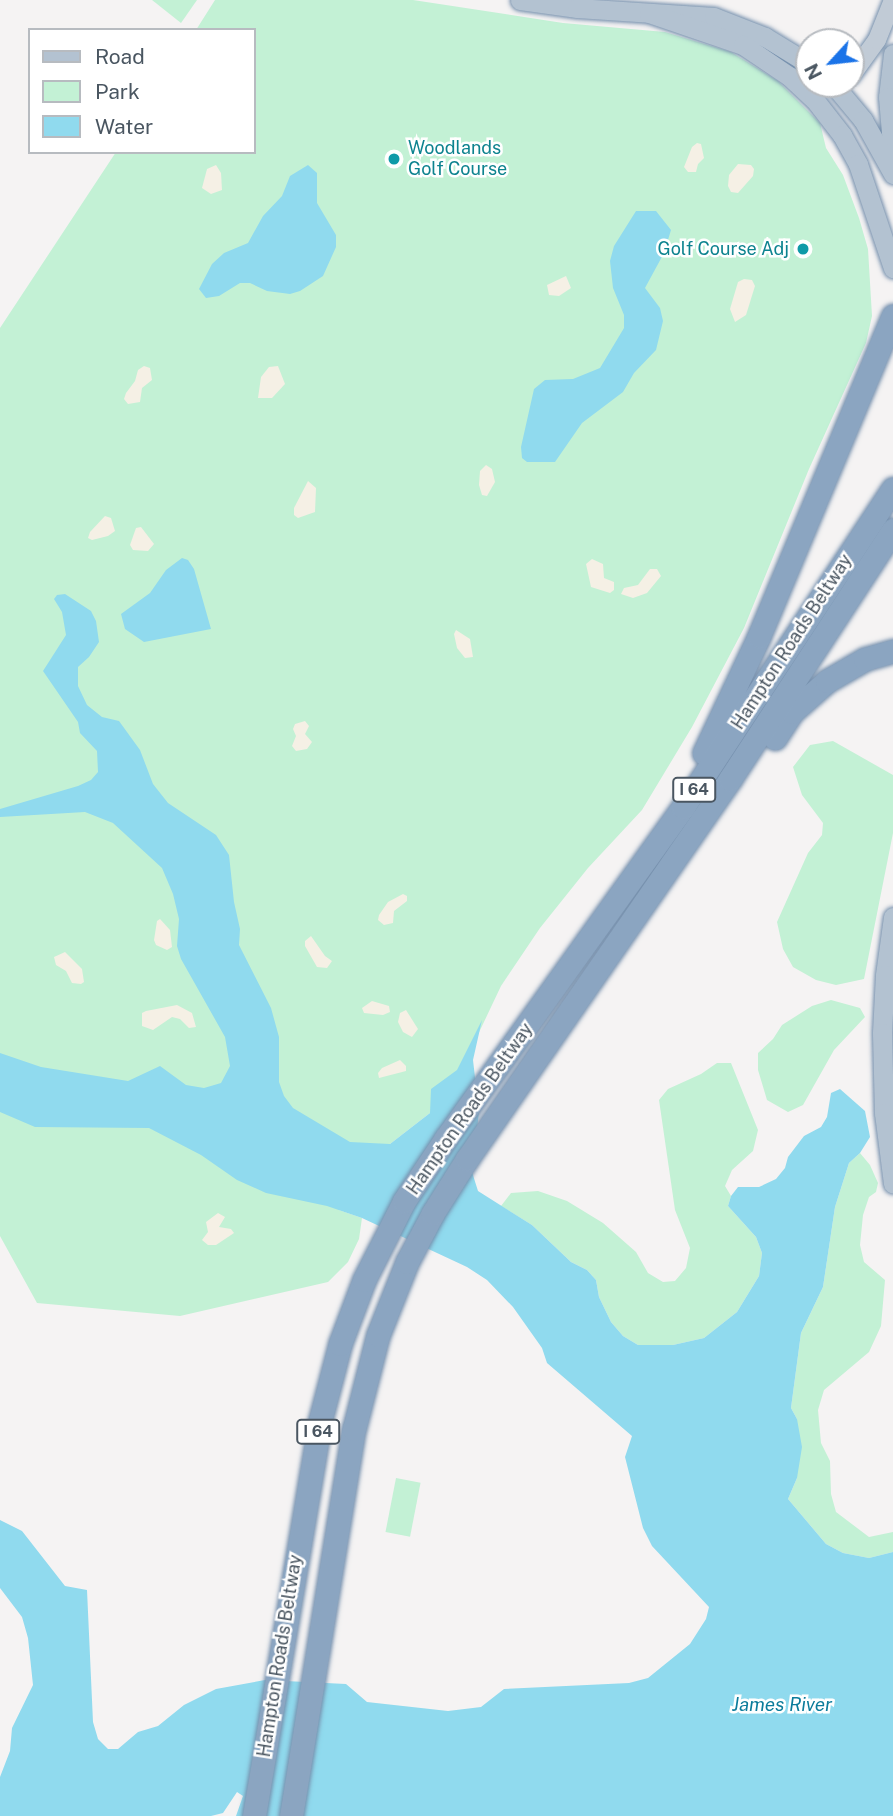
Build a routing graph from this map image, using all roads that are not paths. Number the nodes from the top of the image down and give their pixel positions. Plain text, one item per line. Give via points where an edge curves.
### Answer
1 (520, 0) edge
2 (892, 0) edge
3 (649, 13) junction
4 (795, 54) edge
5 (893, 54) edge
6 (865, 55) edge
7 (830, 98) edge
8 (851, 98) edge
9 (822, 109) junction
10 (893, 157) edge
11 (893, 174) edge
12 (893, 268) edge
13 (891, 323) edge
14 (893, 489) edge
15 (893, 530) edge
16 (893, 651) edge
17 (606, 916) junction
18 (893, 917) edge
19 (568, 1014) junction
20 (893, 1183) edge
21 (254, 1816) edge
22 (291, 1816) edge

1 - 3 main road
2 - 6 main road via 877,40
3 - 4 main road via 733,22
3 - 9 main road via 743,45 789,76
5 - 10 main road via 888,97
7 - 9 main road
8 - 11 main road
9 - 12 main road via 862,172
13 - 17 highway via 716,729 638,854
14 - 17 highway, Hampton Roads Beltway / I 64 via 684,807
15 - 19 highway, Hampton Roads Beltway / I 64
16 - 19 highway via 845,669 792,712 621,960
17 - 21 highway, Hampton Roads Beltway / I 64 via 404,1202 363,1280 320,1421
18 - 20 main road via 882,1033 884,1113
19 - 22 highway, Hampton Roads Beltway / I 64 via 433,1213 378,1335 354,1429

